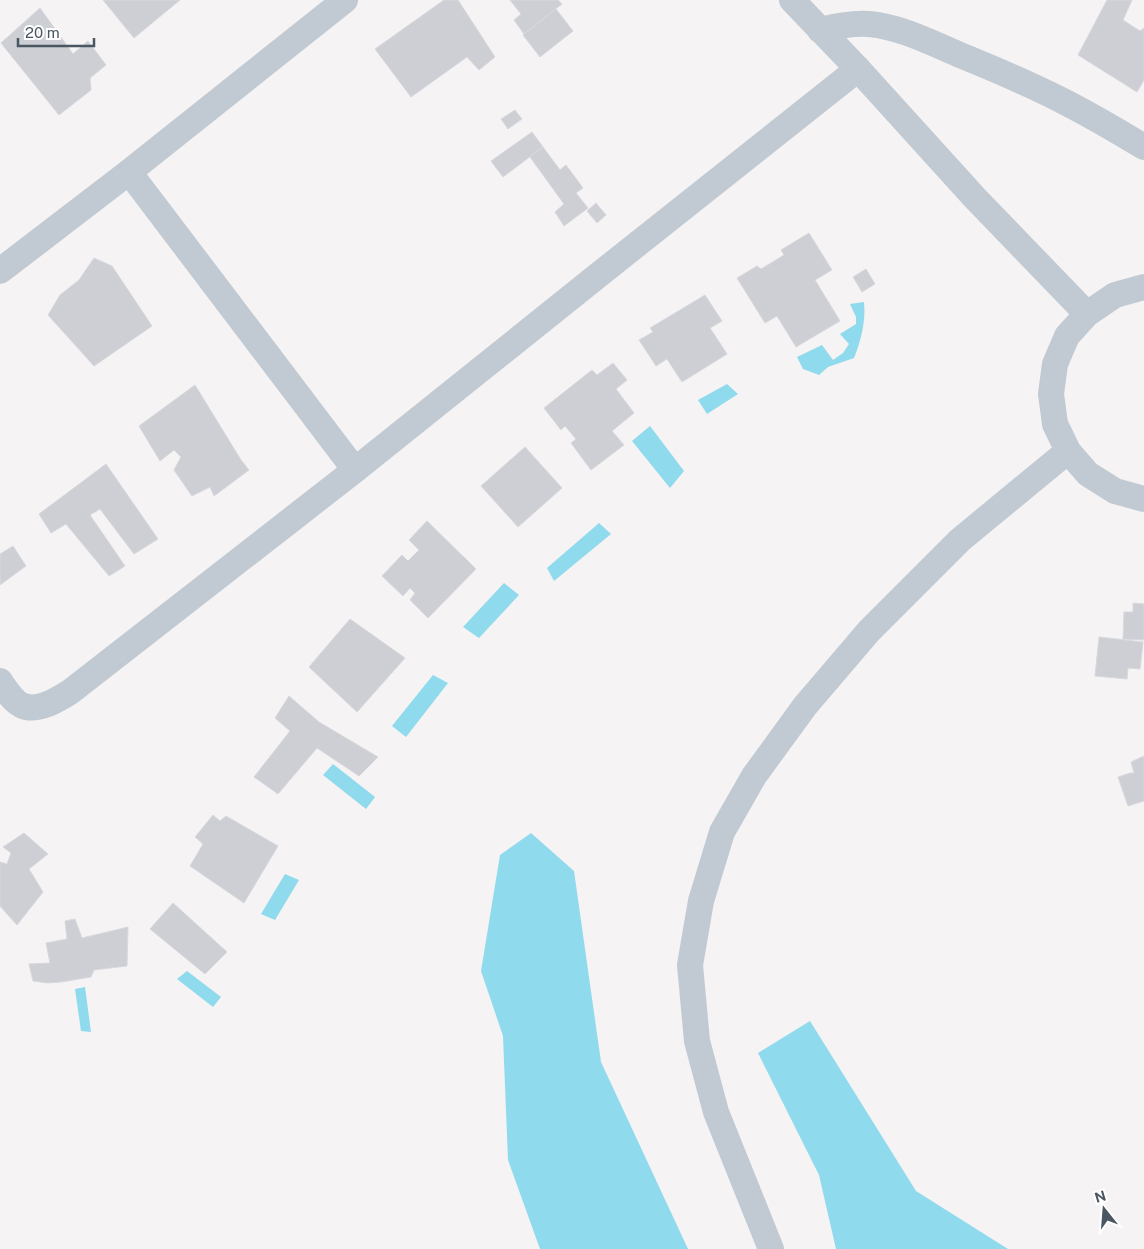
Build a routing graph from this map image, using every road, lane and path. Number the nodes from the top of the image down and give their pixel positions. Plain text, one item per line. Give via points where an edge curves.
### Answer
1 (345, 0) edge
2 (792, 0) edge
3 (820, 30) junction
4 (858, 69) junction
5 (1144, 147) edge
6 (129, 172) junction
7 (0, 271) edge
8 (1144, 288) edge
9 (1087, 314) junction
10 (1068, 451) junction
11 (355, 470) junction
12 (1144, 499) edge
13 (0, 682) edge
14 (772, 1249) edge

1 - 6 street
2 - 3 street
3 - 4 street
3 - 5 street via 869,24 913,35 1058,98
4 - 9 street via 975,198
4 - 11 street
6 - 7 street
6 - 11 street
8 - 9 street via 1116,295
9 - 10 street via 1067,336 1055,364 1051,394 1055,424
10 - 12 street via 1088,474 1115,491
10 - 14 street via 960,540 869,631 794,721 754,776 722,832 701,901 690,965 697,1041 716,1112
11 - 13 street via 54,702 36,708 22,706

